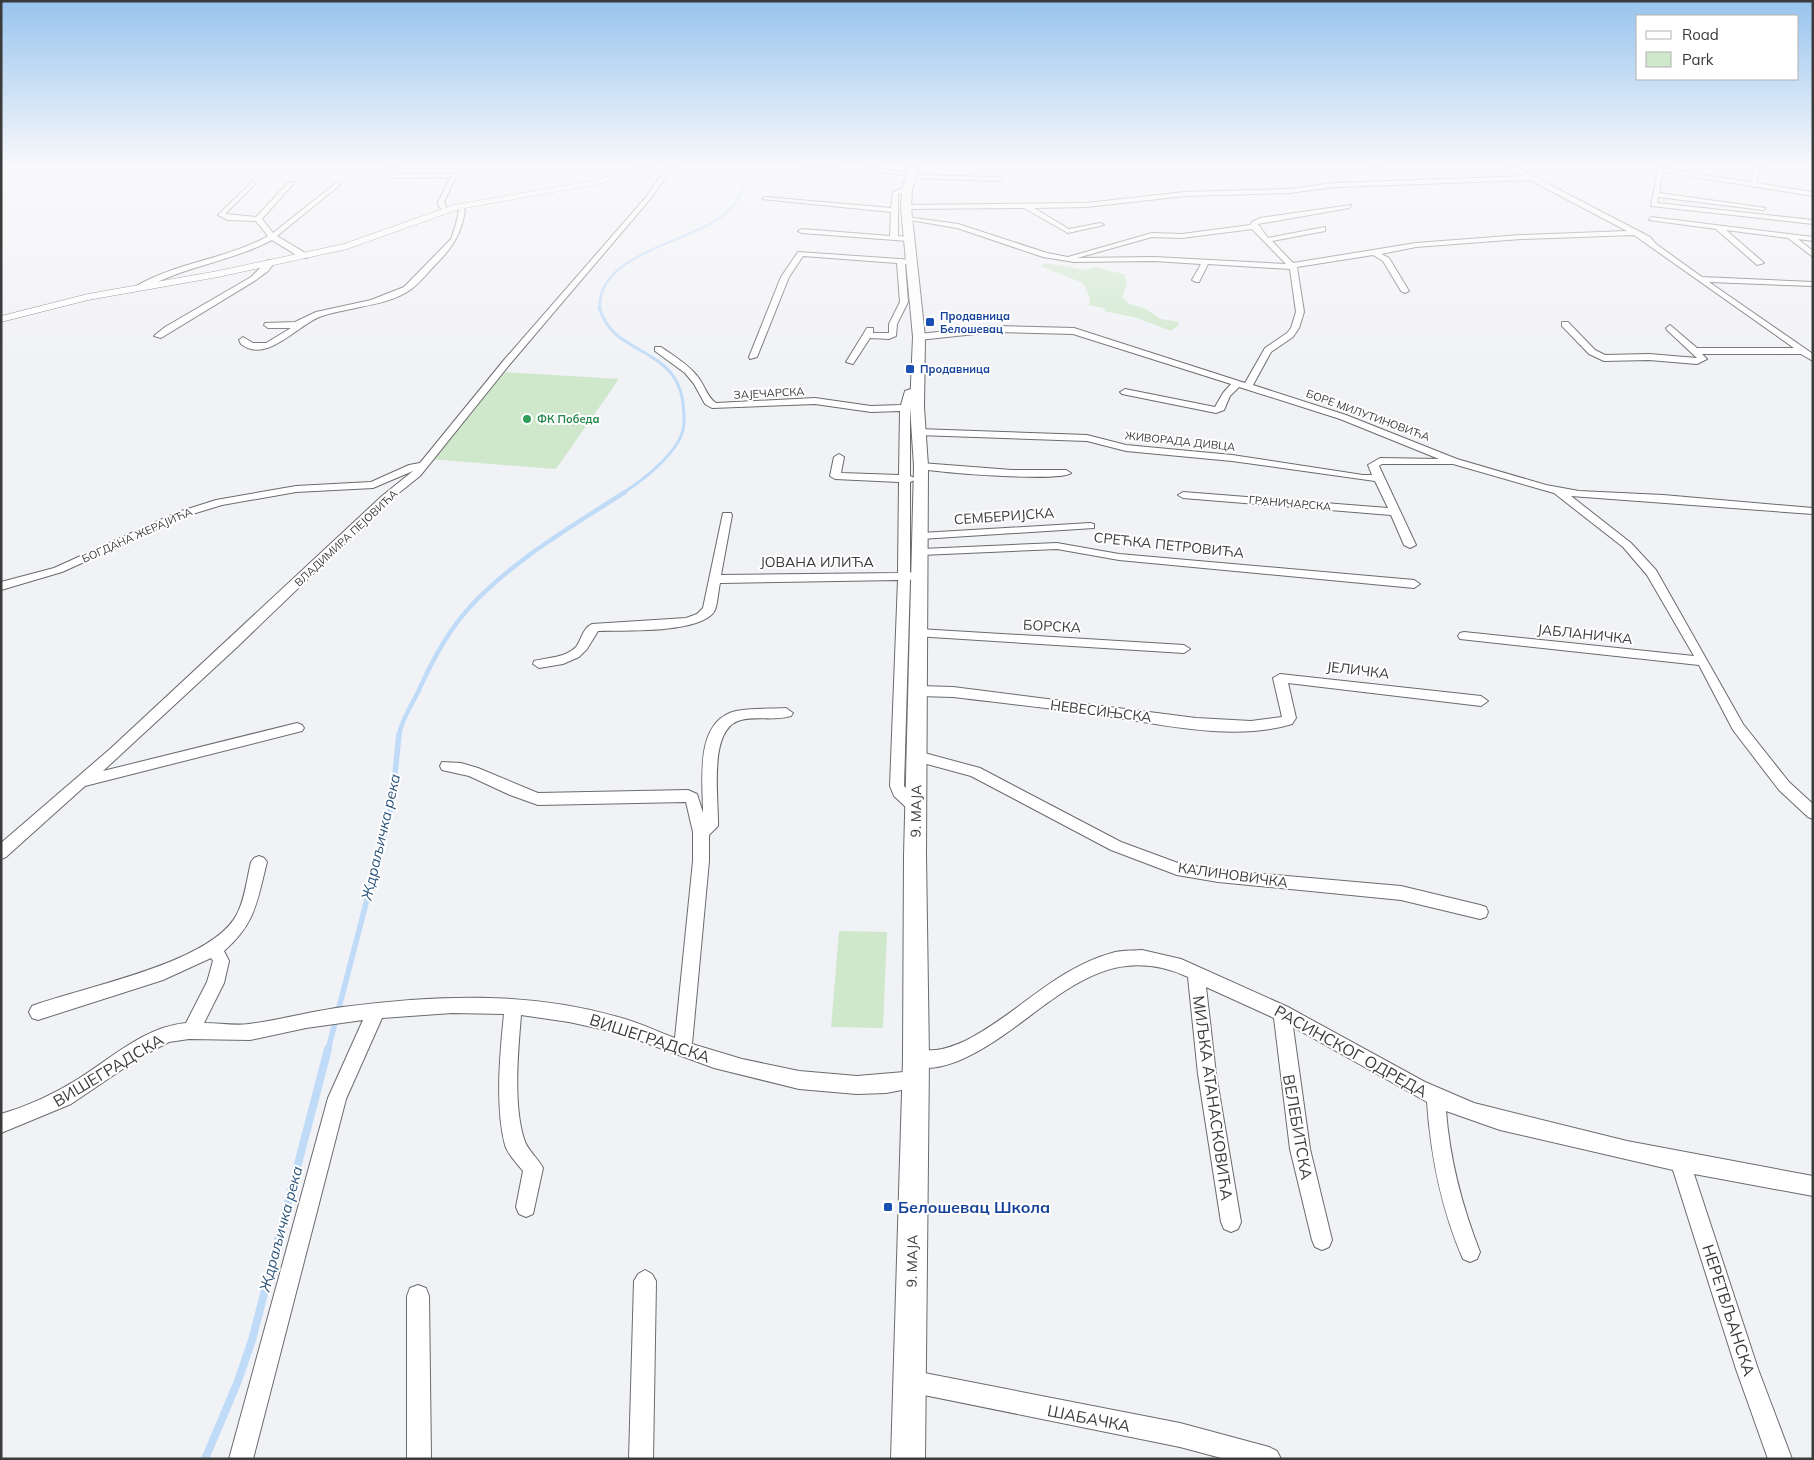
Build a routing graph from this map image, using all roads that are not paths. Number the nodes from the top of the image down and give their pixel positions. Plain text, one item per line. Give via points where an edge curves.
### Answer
1 (270, 233) edge
2 (278, 233) edge
3 (386, 233) edge
4 (456, 233) edge
5 (618, 233) edge
6 (832, 233) edge
7 (901, 233) edge
8 (980, 233) edge
9 (1205, 233) edge
10 (1260, 233) edge
11 (1301, 233) edge
12 (1631, 233) edge
13 (1650, 233) edge
14 (1725, 233) edge
15 (1765, 233) edge
16 (1790, 236) junction
17 (273, 237) junction
18 (901, 238) junction
19 (1813, 239) edge
20 (1267, 240) junction
21 (1374, 253) junction
22 (1813, 255) edge
23 (304, 256) junction
24 (1065, 259) junction
25 (271, 262) junction
26 (906, 262) junction
27 (1206, 262) junction
28 (1760, 263) dead end
29 (1292, 266) junction
30 (1701, 279) junction
31 (1196, 280) dead end
32 (1813, 284) edge
33 (139, 288) junction
34 (1405, 291) dead end
35 (1, 319) edge
36 (268, 324) dead end
37 (299, 324) junction
38 (1565, 324) dead end
39 (1670, 328) dead end
40 (158, 336) dead end
41 (919, 337) junction
42 (243, 340) dead end
43 (658, 349) dead end
44 (1695, 351) junction
45 (1803, 351) junction
46 (753, 357) dead end
47 (1813, 358) edge
48 (850, 362) dead end
49 (1243, 385) junction
50 (917, 390) junction
51 (1125, 392) dead end
52 (905, 408) junction
53 (918, 432) junction
54 (839, 457) dead end
55 (1453, 461) junction
56 (420, 466) junction
57 (921, 473) junction
58 (1066, 473) dead end
59 (904, 478) junction
60 (1379, 478) junction
61 (1558, 491) junction
62 (1183, 495) dead end
63 (1813, 510) edge
64 (1396, 512) junction
65 (727, 515) dead end
66 (1090, 526) dead end
67 (921, 536) junction
68 (1410, 545) dead end
69 (921, 552) junction
70 (904, 576) junction
71 (920, 576) junction
72 (714, 579) junction
73 (1414, 584) dead end
74 (1, 586) edge
75 (919, 633) junction
76 (1464, 636) dead end
77 (1184, 649) dead end
78 (1703, 661) junction
79 (539, 664) dead end
80 (919, 691) junction
81 (1481, 701) dead end
82 (786, 713) dead end
83 (1283, 723) joint
84 (297, 728) dead end
85 (918, 756) junction
86 (447, 766) dead end
87 (78, 783) junction
88 (916, 808) junction
89 (1813, 813) edge
90 (701, 832) junction
91 (1, 853) edge
92 (258, 862) dead end
93 (1480, 912) dead end
94 (215, 949) junction
95 (1196, 973) junction
96 (513, 1007) junction
97 (376, 1011) junction
98 (38, 1012) dead end
99 (1282, 1013) junction
100 (191, 1030) junction
101 (683, 1050) junction
102 (916, 1070) junction
103 (1436, 1097) junction
104 (1, 1124) edge
105 (1680, 1161) junction
106 (1813, 1186) edge
107 (526, 1207) dead end
108 (1231, 1222) dead end
109 (1322, 1240) dead end
110 (1470, 1252) dead end
111 (645, 1281) dead end
112 (418, 1296) dead end
113 (909, 1381) junction
114 (241, 1459) edge
115 (419, 1459) edge
116 (641, 1459) edge
117 (908, 1459) edge
118 (1269, 1459) edge
119 (1780, 1459) edge

1 - 17 street
2 - 17 street
3 - 23 street via 360,243
4 - 37 street via 412,285 383,299 319,314
5 - 56 street, ВЛАДИМИРА ПЕЈОВИЋА
6 - 18 street
7 - 18 main road, 9. МАЈА
8 - 24 street
9 - 24 street via 1152,235
10 - 20 street
11 - 20 street
12 - 21 street via 1416,245
13 - 30 street via 1653,246
14 - 28 street
15 - 16 street
16 - 19 street
16 - 22 street
17 - 23 street
17 - 33 street via 171,272
18 - 26 main road, 9. МАЈА
20 - 29 street
21 - 29 street
21 - 34 street via 1386,260
23 - 25 street
24 - 27 street
25 - 33 street
25 - 40 street via 266,270 248,282
26 - 41 main road, 9. МАЈА
26 - 46 street via 801,254 785,276
26 - 48 street via 904,302 893,334 869,333
27 - 29 street
27 - 31 street
29 - 49 street via 1300,312 1298,325 1290,335 1268,350
30 - 32 street
30 - 45 street
33 - 35 street
36 - 37 street
37 - 42 street via 270,344 255,346 245,344
38 - 44 street via 1592,352 1604,358 1703,359
39 - 44 street
41 - 49 street, БОРЕ МИЛУТИНОВИЋА via 994,329 1074,331
41 - 50 main road, 9. МАЈА
43 - 52 street, ЗАЈЕЧАРСКА via 682,365 697,381 708,402 715,406 815,401 871,409
44 - 45 street
45 - 47 street
49 - 51 street via 1226,395 1221,408 1216,410
49 - 55 street, БОРЕ МИЛУТИНОВИЋА via 1364,425
50 - 52 street via 908,393
50 - 53 main road, 9. МАЈА
52 - 59 street
53 - 57 main road, 9. МАЈА
53 - 60 street, ЖИВОРАДА ДИВЦА via 1087,438 1134,450 1232,458
54 - 59 street via 835,476
55 - 60 street via 1376,461 1373,465
55 - 61 street, БОРЕ МИЛУТИНОВИЋА
56 - 74 street, БОГДАНА ЖЕРАЈИЋА via 373,485 296,489 211,504 58,570
56 - 87 street, ВЛАДИМИРА ПЕЈОВИЋА via 232,646
57 - 58 street via 991,470 1012,474
57 - 59 street
57 - 67 main road, 9. МАЈА
59 - 70 street
60 - 64 street
61 - 63 street, БОРЕ МИЛУТИНОВИЋА
61 - 78 street via 1610,531 1652,573
62 - 64 street, ГРАНИЧАРСКА
64 - 68 street
65 - 72 street
66 - 67 street, СЕМБЕРИЈСКА
67 - 69 main road, 9. МАЈА
69 - 71 main road, 9. МАЈА
69 - 73 street, СРЕЋКА ПЕТРОВИЋА via 1057,546 1119,557
70 - 71 street, ЈОВАНА ИЛИЋА
70 - 72 street, ЈОВАНА ИЛИЋА
70 - 88 street via 897,786
71 - 75 main road, 9. МАЈА
72 - 79 street via 708,609 697,619 647,626 592,628 576,652 565,659
75 - 77 street, БОРСКА
75 - 80 main road, 9. МАЈА
76 - 78 street, ЈАБЛАНИЧКА
78 - 89 street via 1738,727 1784,786
80 - 83 street, НЕВЕСИЊСКА via 953,692 1179,721 1251,726
80 - 85 main road, 9. МАЈА
81 - 83 street, ЈЕЛИЧКА via 1280,678 1288,718
82 - 90 street via 735,716 716,730 711,748 710,826
84 - 87 street
85 - 88 main road, 9. МАЈА
85 - 93 street, КАЛИНОВИЧКА via 960,766 988,778 1108,842 1177,869 1218,876 1401,893
86 - 90 street via 472,770 538,799 688,796 694,801
87 - 91 street, ВЛАДИМИРА ПЕЈОВИЋА
88 - 102 main road, 9. МАЈА
90 - 101 street
92 - 94 street via 245,916 233,933
94 - 98 street via 163,972
94 - 100 street via 222,961 215,983
95 - 99 street, РАСИНСКОГ ОДРЕДА
95 - 102 street, РАСИНСКОГ ОДРЕДА via 1166,961 1139,957 1093,967 996,1031
95 - 108 street, МИЉКА АТАНАСКОВИЋА via 1207,1074
96 - 97 street, ВИШЕГРАДСКА via 446,1005
96 - 101 street, ВИШЕГРАДСКА via 562,1012 597,1020
96 - 107 street via 508,1061 511,1118 515,1146 533,1168
97 - 100 street, ВИШЕГРАДСКА via 306,1020 247,1033
97 - 114 street via 337,1098
99 - 103 street, РАСИНСКОГ ОДРЕДА
99 - 109 street, ВЕЛЕБИТСКА via 1300,1149
100 - 104 street, ВИШЕГРАДСКА via 151,1042 82,1087
101 - 102 street, ВИШЕГРАДСКА via 808,1083 879,1084
102 - 113 main road, 9. МАЈА
103 - 105 street, РАСИНСКОГ ОДРЕДА via 1493,1118
103 - 110 street via 1446,1183
105 - 106 street, РАСИНСКОГ ОДРЕДА
105 - 119 street, НЕРЕТВЉАНСКА via 1747,1369
111 - 116 street
112 - 115 street
113 - 117 main road, 9. МАЈА
113 - 118 street, ШАБАЧКА via 1180,1435

